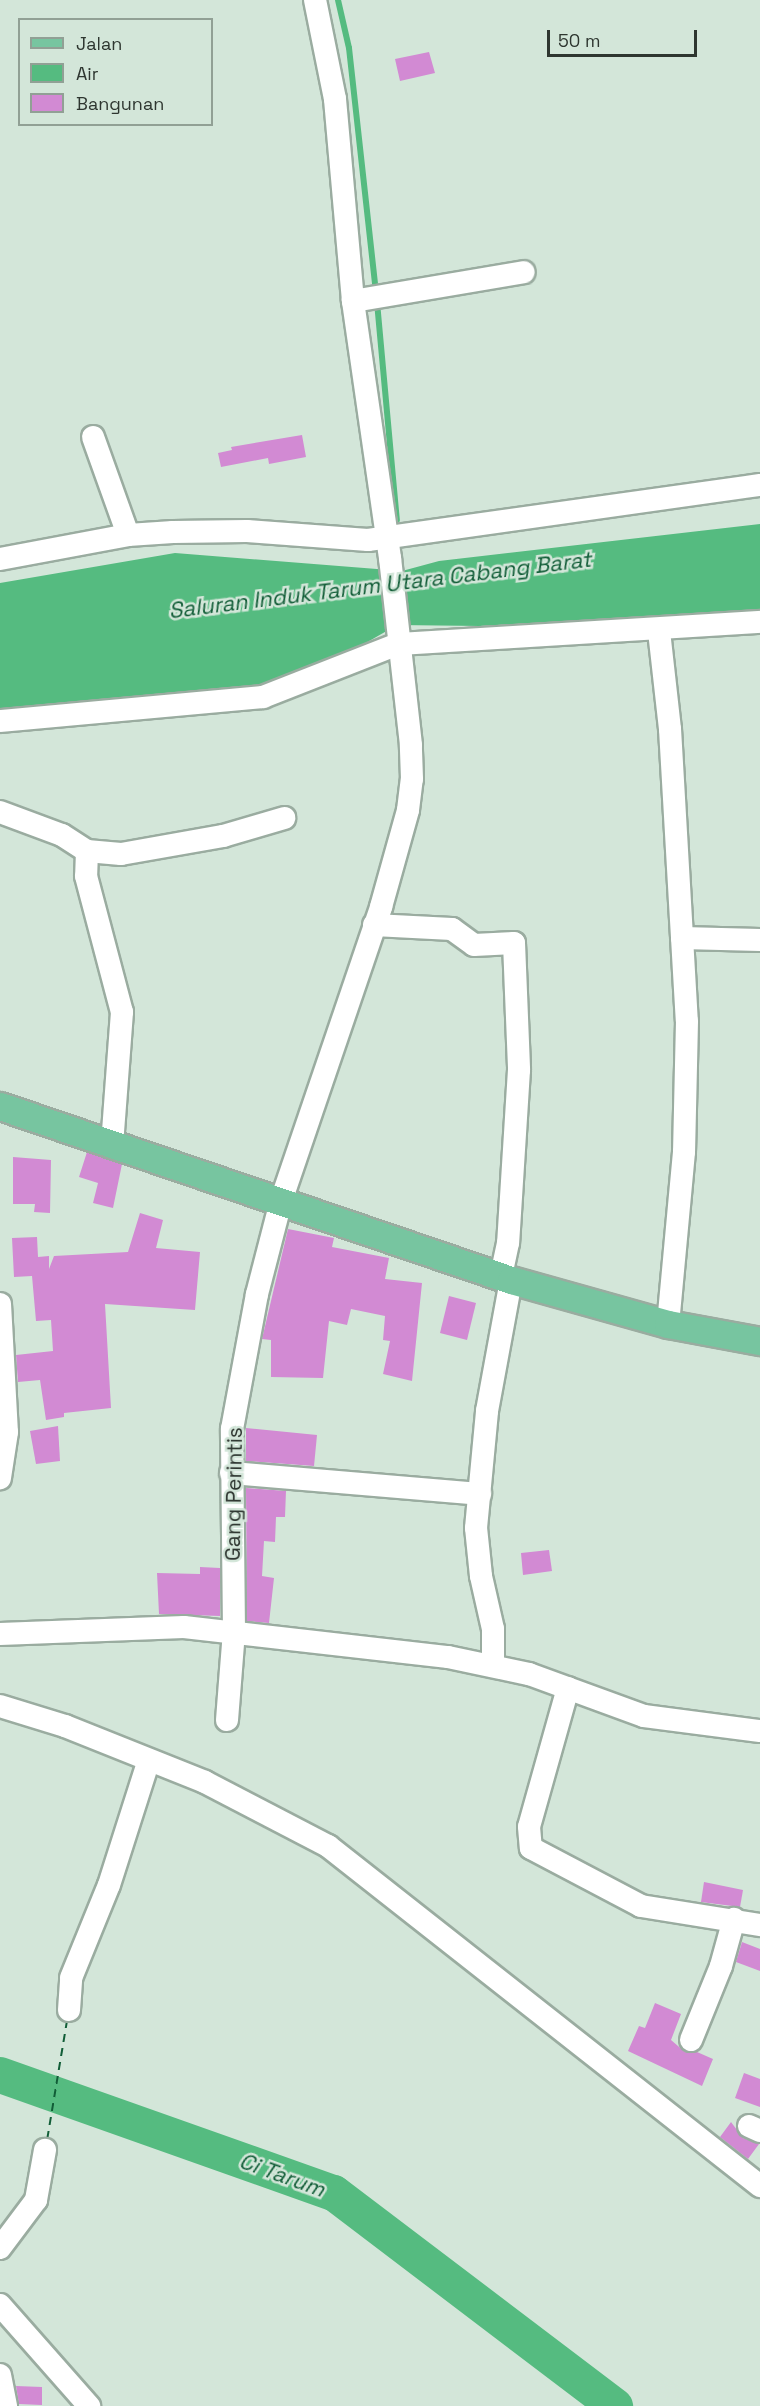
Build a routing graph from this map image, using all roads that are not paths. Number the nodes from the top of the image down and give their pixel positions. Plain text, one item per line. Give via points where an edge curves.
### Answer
1 (315, 0) edge
2 (524, 272) dead end
3 (359, 300) junction
4 (93, 437) dead end
5 (760, 485) edge
6 (128, 535) junction
7 (388, 548) junction
8 (0, 559) edge
9 (760, 622) edge
10 (659, 631) junction
11 (398, 634) junction
12 (0, 720) edge
13 (0, 812) edge
14 (284, 818) dead end
15 (87, 850) junction
16 (375, 925) junction
17 (682, 938) junction
18 (760, 940) edge
19 (0, 1106) edge
20 (112, 1146) junction
21 (281, 1201) junction
22 (506, 1278) junction
23 (0, 1304) edge
24 (668, 1324) junction
25 (760, 1341) edge
26 (231, 1473) junction
27 (0, 1478) edge
28 (480, 1494) junction
29 (234, 1631) junction
30 (0, 1634) edge
31 (493, 1666) junction
32 (568, 1688) junction
33 (0, 1706) edge
34 (227, 1720) dead end
35 (760, 1731) edge
36 (149, 1760) junction
37 (734, 1919) junction
38 (760, 1925) edge
39 (69, 2010) dead end
40 (692, 2040) dead end
41 (45, 2150) dead end
42 (760, 2186) edge
43 (0, 2248) edge
44 (0, 2305) edge
45 (0, 2375) edge
46 (6, 2406) edge
47 (89, 2406) edge

1 - 3 street, Gang Perintis via 335,99
2 - 3 street
3 - 7 street, Gang Perintis
4 - 6 street
5 - 7 street via 470,523
6 - 7 street via 247,531
6 - 8 street
7 - 11 street, Gang Perintis
9 - 10 street
10 - 11 street via 446,638
10 - 17 street via 670,729
11 - 12 street via 263,697
11 - 16 street, Gang Perintis via 412,780 408,810
13 - 15 street via 41,826
14 - 15 street via 222,836 121,854
15 - 20 street via 86,876 122,1012
16 - 21 street, Gang Perintis
16 - 22 street via 452,929 474,945 514,943 519,1070
17 - 18 street
17 - 24 street via 687,1020 684,1152
19 - 20 main road
20 - 21 main road
21 - 22 main road
21 - 26 street, Gang Perintis via 232,1429
22 - 24 main road
22 - 28 street
23 - 27 street via 7,1432
24 - 25 main road
26 - 28 street
26 - 29 street, Gang Perintis
28 - 31 street via 477,1550 493,1629
29 - 30 street via 154,1626
29 - 31 street
29 - 34 street, Gang Perintis
31 - 32 street
32 - 35 street via 644,1716
32 - 37 street via 529,1827 531,1848 641,1906
33 - 36 street via 65,1726
36 - 39 street via 108,1886 71,1978
36 - 42 street via 205,1782 328,1846
37 - 38 street
37 - 40 street via 722,1966
41 - 43 street via 36,2200
44 - 47 street
45 - 46 street

